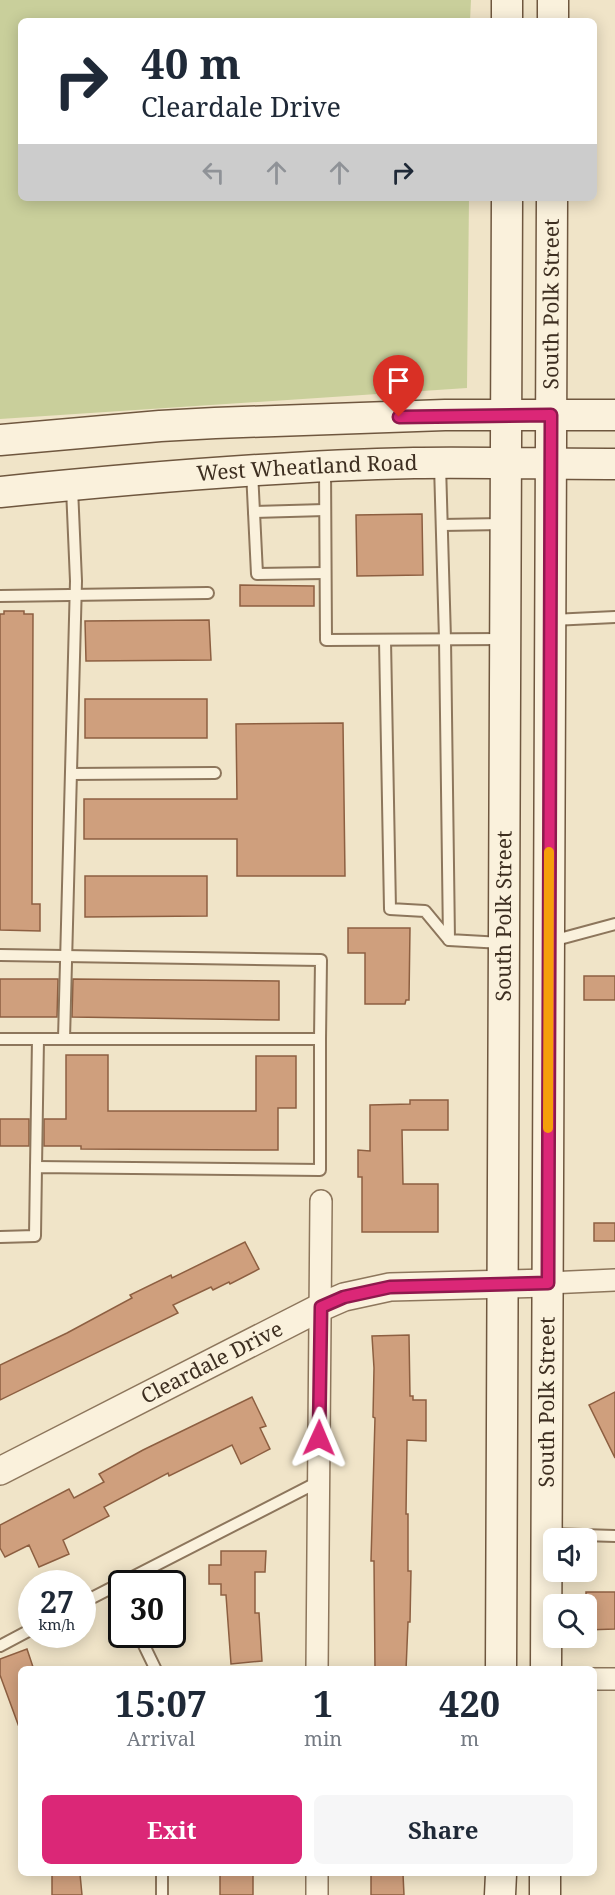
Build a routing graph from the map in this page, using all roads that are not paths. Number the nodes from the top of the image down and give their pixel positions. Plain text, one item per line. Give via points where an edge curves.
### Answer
1 (507, 0) edge
2 (553, 0) edge
3 (507, 18) edge
4 (553, 18) edge
5 (507, 201) edge
6 (552, 201) edge
7 (507, 415) junction
8 (551, 415) junction
9 (615, 415) edge
10 (71, 434) junction
11 (0, 440) edge
12 (440, 463) junction
13 (507, 463) junction
14 (551, 464) junction
15 (615, 464) edge
16 (325, 466) junction
17 (252, 471) junction
18 (72, 484) junction
19 (0, 492) edge
20 (325, 510) junction
21 (254, 512) junction
22 (507, 524) junction
23 (442, 525) junction
24 (325, 573) junction
25 (208, 593) dead end
26 (0, 596) edge
27 (76, 596) junction
28 (615, 617) edge
29 (550, 620) junction
30 (445, 639) junction
31 (506, 639) junction
32 (385, 640) junction
33 (215, 773) dead end
34 (72, 774) junction
35 (615, 924) edge
36 (449, 940) junction
37 (549, 942) junction
38 (505, 943) junction
39 (0, 955) edge
40 (67, 956) junction
41 (0, 1039) edge
42 (38, 1039) junction
43 (64, 1039) junction
44 (320, 1039) junction
45 (36, 1167) junction
46 (321, 1201) dead end
47 (0, 1237) edge
48 (615, 1280) edge
49 (503, 1283) junction
50 (548, 1283) junction
51 (321, 1307) junction
52 (0, 1471) edge
53 (318, 1482) junction
54 (546, 1528) edge
55 (597, 1535) edge
56 (615, 1536) edge
57 (149, 1570) edge
58 (546, 1582) edge
59 (18, 1636) edge
60 (0, 1646) edge
61 (145, 1648) edge
62 (154, 1666) edge
63 (317, 1666) edge
64 (501, 1666) edge
65 (546, 1666) edge
66 (597, 1679) edge
67 (615, 1679) edge
68 (162, 1876) edge
69 (317, 1876) edge
70 (501, 1876) edge
71 (545, 1876) edge
72 (162, 1895) edge
73 (317, 1895) edge
74 (500, 1895) edge
75 (545, 1895) edge

1 - 3 main road
2 - 4 main road
5 - 7 main road, South Polk Street
6 - 8 main road, South Polk Street
7 - 8 main road
7 - 10 main road via 204,424
7 - 13 main road, South Polk Street
8 - 9 main road
8 - 14 main road, South Polk Street
10 - 11 main road
10 - 18 main road
12 - 13 main road, West Wheatland Road
12 - 16 main road, West Wheatland Road
12 - 23 lane
13 - 14 main road, West Wheatland Road
13 - 22 main road, South Polk Street
14 - 15 main road, West Wheatland Road
14 - 29 main road, South Polk Street
16 - 17 main road, West Wheatland Road
16 - 20 lane
17 - 18 main road, West Wheatland Road
17 - 21 lane
18 - 19 main road, West Wheatland Road
18 - 27 lane
20 - 21 lane
20 - 24 lane
21 - 24 lane via 257,574
22 - 23 lane
22 - 31 main road, South Polk Street
23 - 30 lane
24 - 32 lane via 326,640
25 - 27 lane
26 - 27 lane
27 - 34 lane
28 - 29 lane
29 - 37 main road, South Polk Street
30 - 31 lane
30 - 32 lane
30 - 36 lane
31 - 38 main road, South Polk Street
32 - 36 lane via 390,909 426,911
33 - 34 lane
34 - 40 lane
35 - 37 lane
36 - 38 lane
37 - 38 main road
37 - 50 main road, South Polk Street
38 - 49 main road, South Polk Street
39 - 40 lane
40 - 43 lane
40 - 44 lane via 321,960
41 - 42 lane
42 - 43 lane
42 - 45 lane
43 - 44 lane
44 - 45 lane via 320,1170
45 - 47 lane via 35,1236
46 - 51 street
48 - 50 street, Cleardale Drive
49 - 50 street, Cleardale Drive
49 - 51 street, Cleardale Drive via 390,1287 344,1297
49 - 64 main road, South Polk Street
50 - 54 main road, South Polk Street
51 - 52 street, Cleardale Drive
51 - 53 street
53 - 57 lane
53 - 63 street
55 - 56 lane
58 - 65 main road, South Polk Street
59 - 60 lane
61 - 62 lane
66 - 67 street
68 - 72 lane
69 - 73 street
70 - 74 main road
71 - 75 main road

